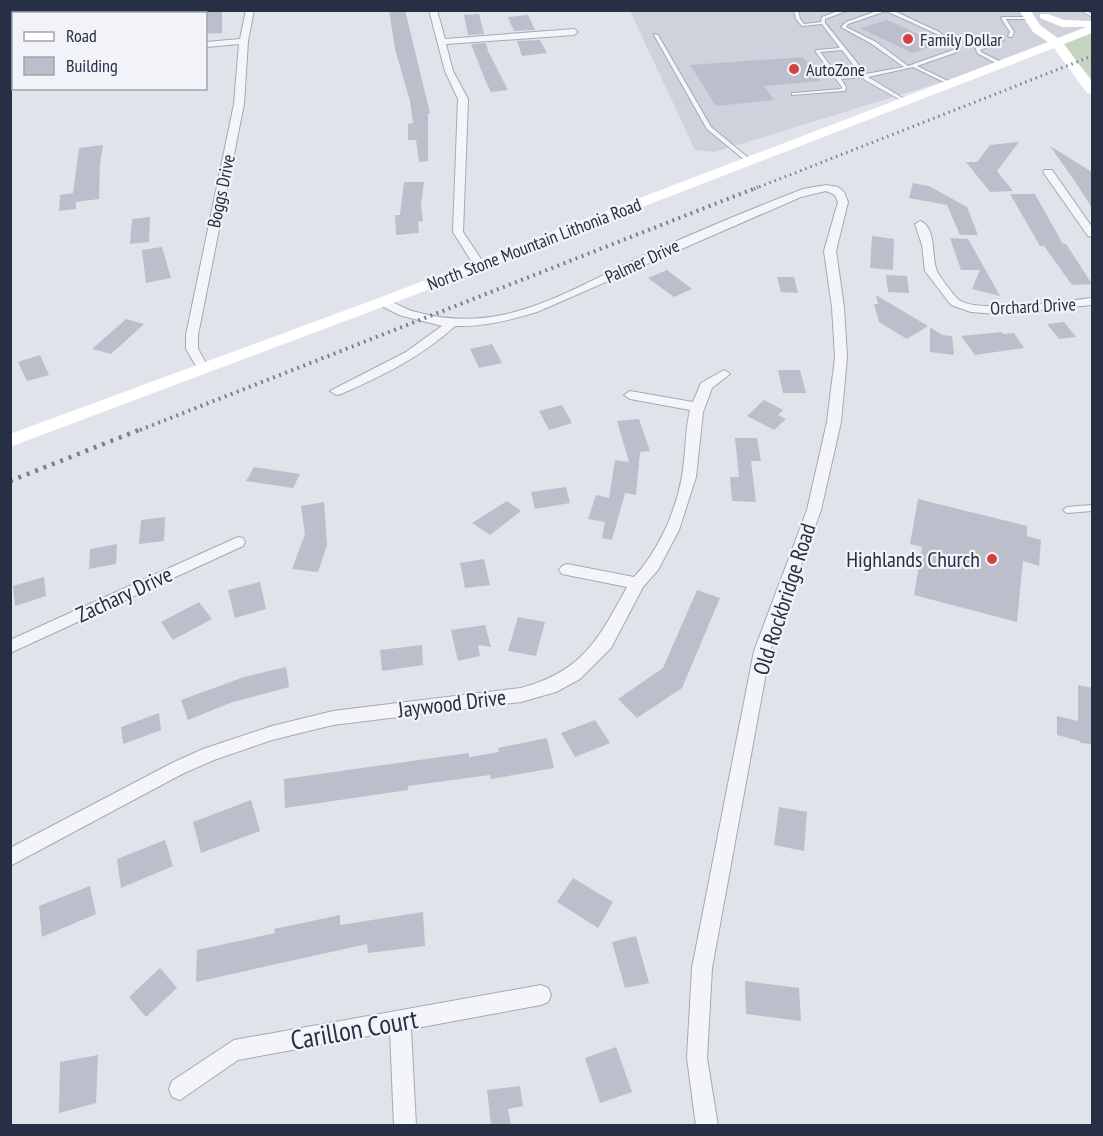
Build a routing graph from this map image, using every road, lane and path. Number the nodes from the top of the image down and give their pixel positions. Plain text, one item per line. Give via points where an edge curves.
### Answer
1 (250, 10) edge
2 (433, 10) edge
3 (796, 10) edge
4 (847, 10) edge
5 (887, 10) edge
6 (1082, 10) edge
7 (1034, 14) edge
8 (1092, 16) edge
9 (823, 23) junction
10 (1092, 24) edge
11 (1092, 29) edge
12 (574, 32) dead end
13 (656, 35) dead end
14 (1010, 36) dead end
15 (244, 40) junction
16 (1002, 40) dead end
17 (441, 42) junction
18 (1056, 42) junction
19 (207, 44) edge
20 (843, 49) junction
21 (1001, 64) junction
22 (914, 66) junction
23 (907, 67) junction
24 (865, 76) junction
25 (838, 78) junction
26 (950, 83) junction
27 (1092, 90) edge
28 (794, 94) dead end
29 (904, 101) junction
30 (749, 161) junction
31 (1048, 172) dead end
32 (830, 188) joint
33 (920, 224) dead end
34 (1092, 234) edge
35 (479, 265) junction
36 (382, 302) junction
37 (1092, 302) edge
38 (451, 324) junction
39 (203, 368) junction
40 (724, 374) dead end
41 (336, 391) dead end
42 (630, 395) dead end
43 (698, 407) junction
44 (10, 441) edge
45 (1092, 508) edge
46 (1067, 510) dead end
47 (238, 542) dead end
48 (567, 570) dead end
49 (637, 583) junction
50 (10, 647) edge
51 (10, 858) edge
52 (541, 995) dead end
53 (400, 1021) junction
54 (180, 1089) dead end
55 (405, 1125) edge
56 (707, 1125) edge

1 - 15 street, Boggs Drive
2 - 17 street
3 - 9 lane via 803,25
4 - 9 lane via 823,18
5 - 22 lane via 938,33 956,46 955,51
5 - 23 lane via 843,27
6 - 8 lane
7 - 10 main road via 1062,23
7 - 14 lane via 1003,18 1012,32
7 - 18 main road via 1037,29
9 - 20 lane
11 - 18 main road, North Stone Mountain Lithonia Road
12 - 17 street
13 - 30 lane via 709,128
15 - 19 street
15 - 39 street, Boggs Drive via 239,105 192,335 192,350
16 - 21 lane via 978,49
17 - 35 street via 463,99 458,232
18 - 21 main road, North Stone Mountain Lithonia Road
18 - 27 main road
20 - 24 lane
20 - 25 lane via 817,51
21 - 26 main road, North Stone Mountain Lithonia Road
22 - 23 lane
22 - 26 lane
23 - 24 lane
24 - 25 lane
24 - 29 lane
25 - 28 lane via 843,90
26 - 29 main road, North Stone Mountain Lithonia Road
29 - 30 main road, North Stone Mountain Lithonia Road
30 - 35 main road, North Stone Mountain Lithonia Road
31 - 34 street
32 - 38 street, Palmer Drive via 796,195 519,314
32 - 56 street, Old Rockbridge Road via 842,194 843,202 830,251 841,357 834,422 814,510 762,651 702,968 697,1058
33 - 37 street, Orchard Drive via 928,245 931,271 955,303 997,310
35 - 36 main road, North Stone Mountain Lithonia Road
36 - 38 street, Palmer Drive via 424,319
36 - 39 main road, North Stone Mountain Lithonia Road
38 - 41 street via 391,369
39 - 44 main road, North Stone Mountain Lithonia Road
40 - 43 street, Jaywood Drive via 706,386
42 - 43 street
43 - 49 street, Jaywood Drive via 680,512 653,566
45 - 46 lane
47 - 50 street, Zachary Drive
48 - 49 street
49 - 51 street, Jaywood Drive via 605,643 574,674 550,687 520,695 333,718 272,733 178,768
52 - 53 street, Carillon Court
53 - 54 street, Carillon Court via 234,1050
53 - 55 street

